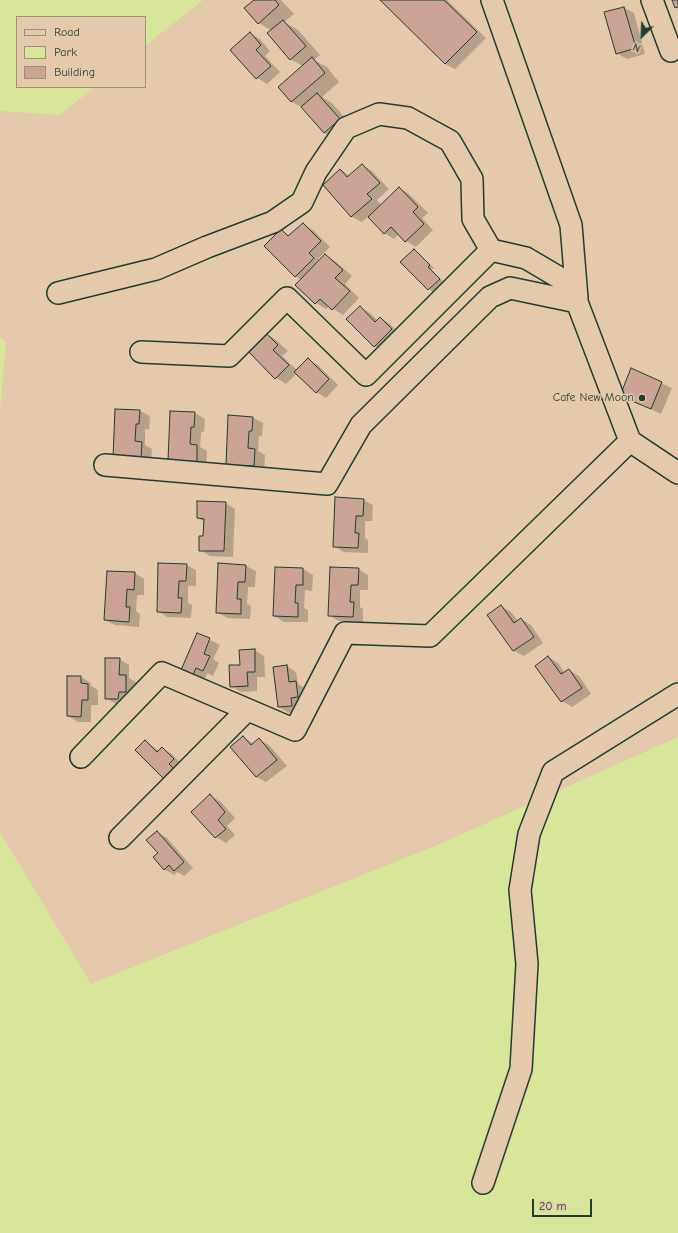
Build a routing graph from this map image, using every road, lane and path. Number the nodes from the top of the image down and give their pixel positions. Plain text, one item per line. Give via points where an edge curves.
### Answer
1 (492, 0) edge
2 (652, 0) edge
3 (671, 51) dead end
4 (491, 250) junction
5 (58, 293) dead end
6 (577, 302) junction
7 (141, 352) dead end
8 (630, 441) junction
9 (105, 465) dead end
10 (678, 473) edge
11 (678, 694) edge
12 (247, 710) junction
13 (81, 757) dead end
14 (120, 838) dead end
15 (483, 1183) dead end

1 - 6 street via 570,225
2 - 3 street
4 - 5 street via 473,219 472,179 450,141 408,118 380,114 346,128 316,172 302,202 273,222 156,269
4 - 6 street via 526,258 565,282
4 - 7 street via 366,375 287,298 230,356
6 - 8 street
6 - 9 street via 510,288 490,297 361,425 327,484
8 - 10 street
8 - 12 street via 430,636 345,632 295,730
11 - 15 street via 553,772 529,834 520,890 527,964 522,1069
12 - 13 street via 162,673
12 - 14 street

